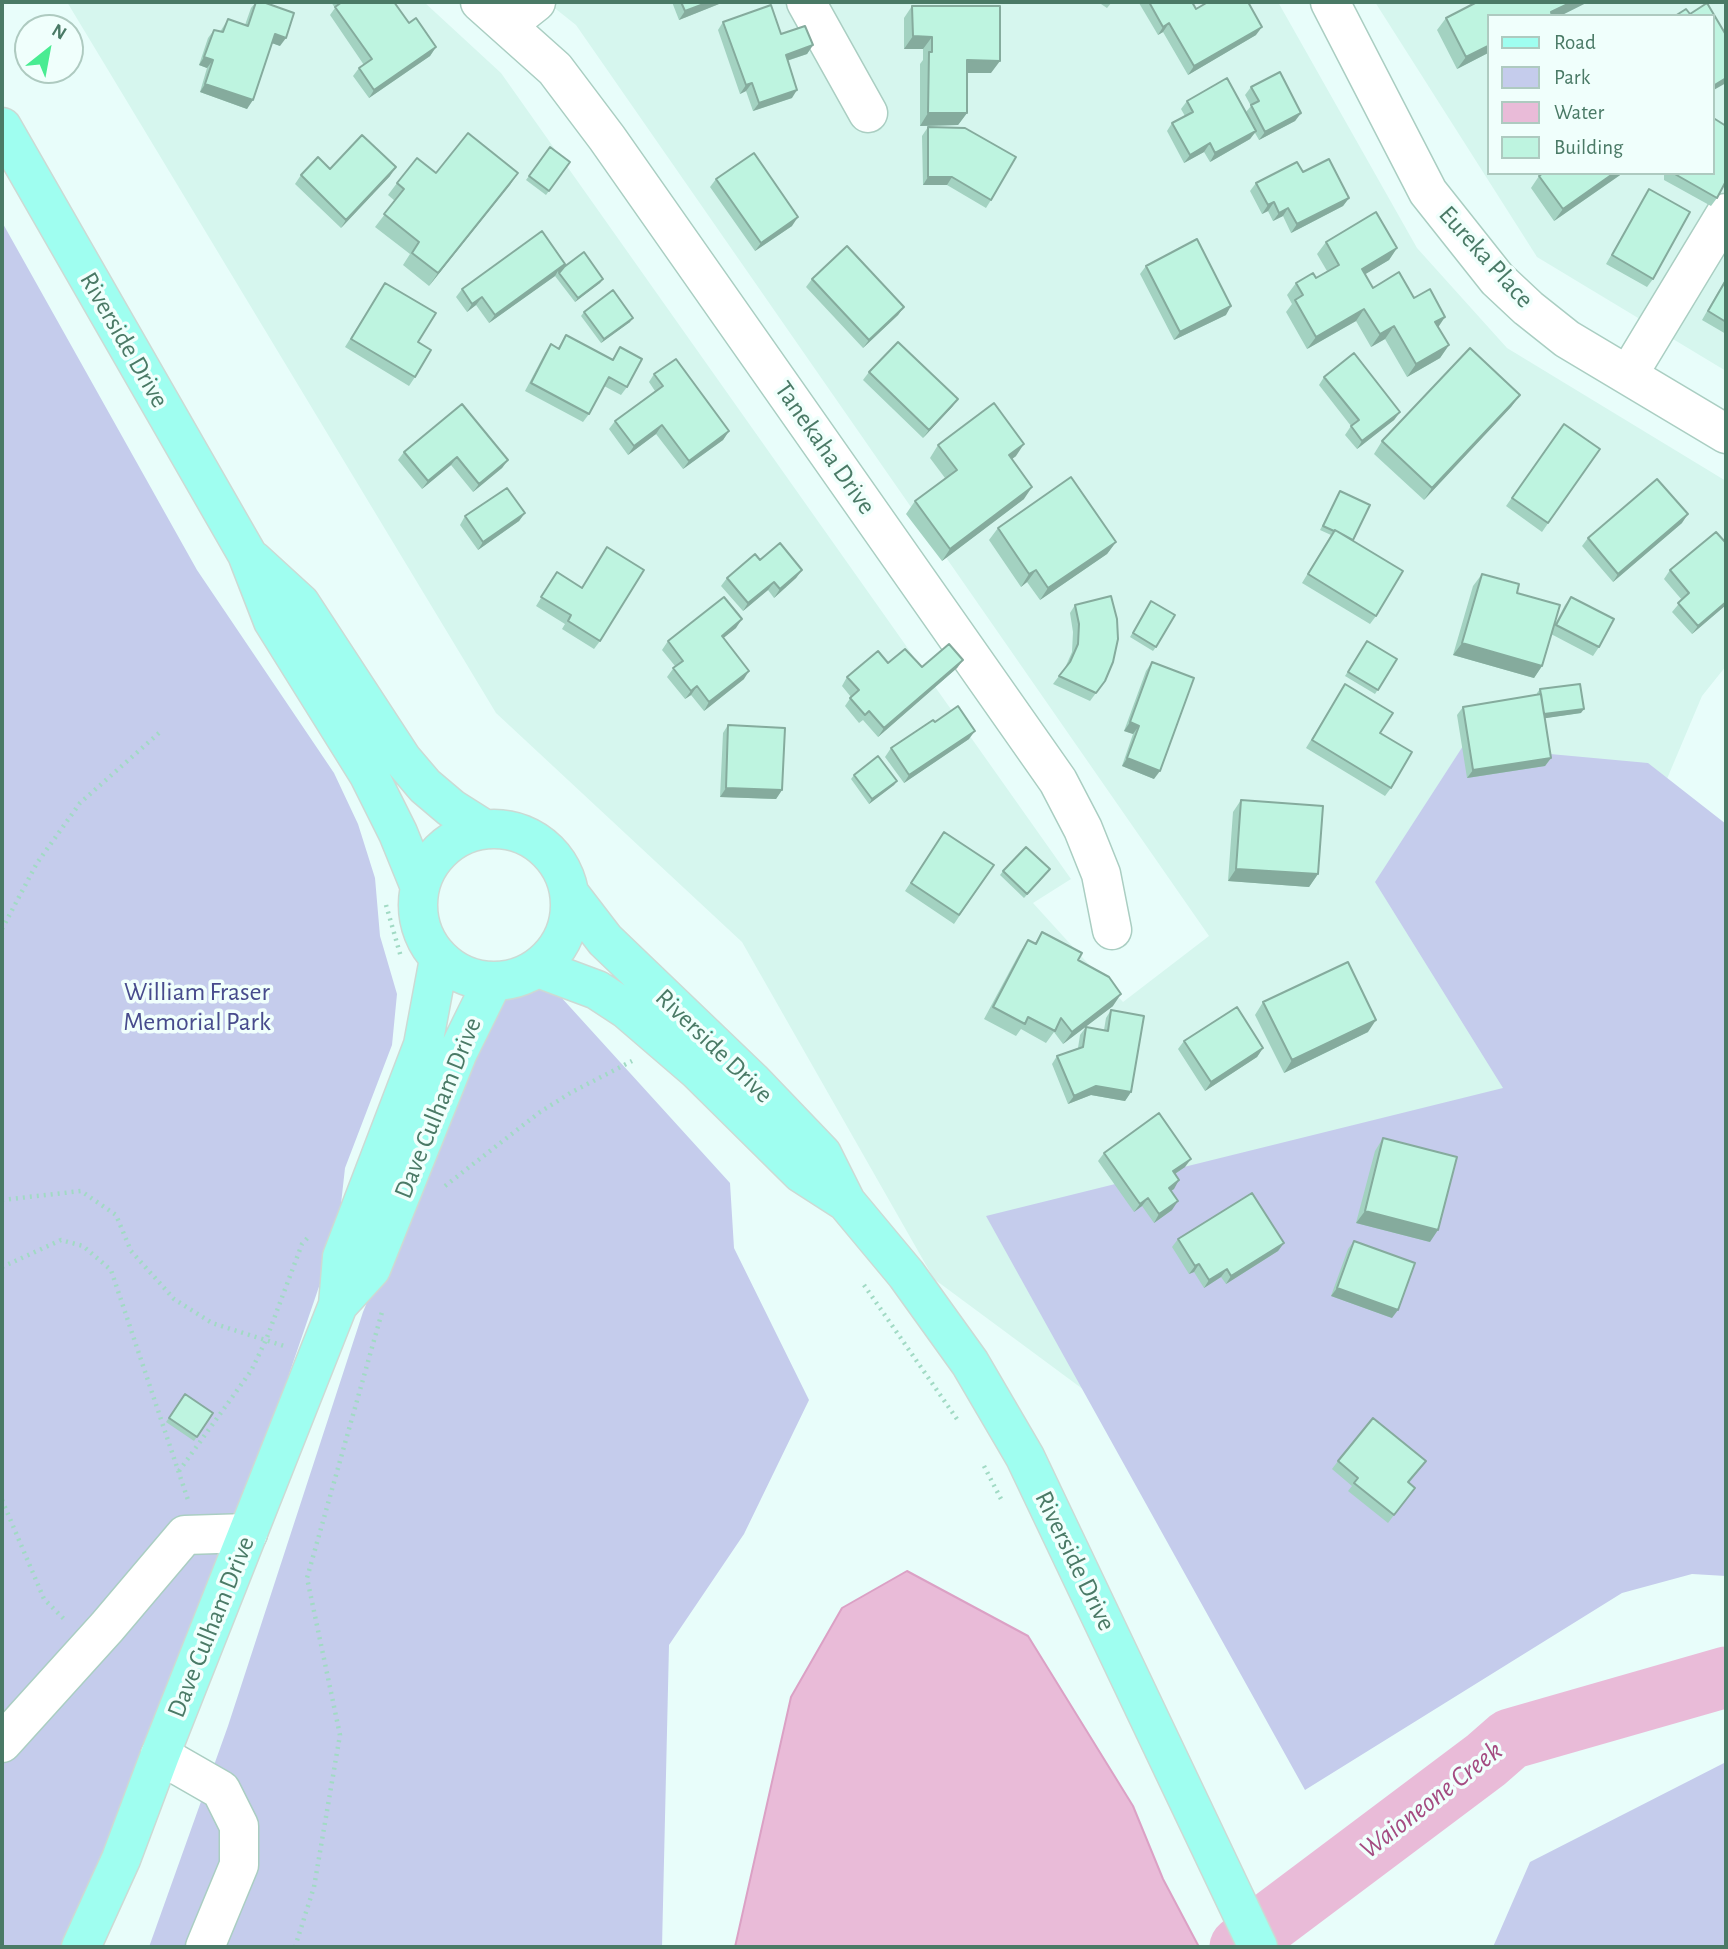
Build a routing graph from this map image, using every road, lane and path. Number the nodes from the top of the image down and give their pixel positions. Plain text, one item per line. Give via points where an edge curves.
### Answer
1 (536, 2) edge
2 (806, 2) edge
3 (1330, 2) edge
4 (494, 13) edge
5 (868, 113) dead end
6 (2, 127) edge
7 (1726, 213) edge
8 (1628, 375) junction
9 (1726, 434) edge
10 (247, 554) junction
11 (159, 733) dead end
12 (481, 827) junction
13 (402, 891) junction
14 (572, 897) junction
15 (2, 929) edge
16 (1112, 930) dead end
17 (421, 962) junction
18 (538, 968) junction
19 (493, 981) junction
20 (634, 1060) dead end
21 (2, 1200) edge
22 (846, 1202) junction
23 (398, 1204) junction
24 (318, 1225) dead end
25 (2, 1267) edge
26 (861, 1281) dead end
27 (338, 1305) junction
28 (383, 1308) dead end
29 (266, 1340) junction
30 (318, 1357) junction
31 (963, 1427) dead end
32 (983, 1464) dead end
33 (179, 1471) junction
34 (2, 1500) edge
35 (188, 1500) dead end
36 (1002, 1501) dead end
37 (248, 1532) junction
38 (90, 1646) junction
39 (2, 1742) edge
40 (160, 1755) junction
41 (81, 1947) edge
42 (205, 1947) edge
43 (295, 1947) edge
44 (1258, 1947) edge

1 - 4 street
2 - 5 street
3 - 8 street, Eureka Place via 1428,192 1460,233 1528,309 1567,339
4 - 16 street, Tanekaha Drive via 555,69 607,138 1058,781 1101,874
6 - 10 main road, Riverside Drive
7 - 8 street
8 - 9 street, Eureka Place
10 - 12 main road, Riverside Drive via 300,603 402,759 425,786
10 - 13 main road, Riverside Drive via 274,621 369,775 398,833
11 - 15 path via 80,803 37,863
12 - 13 main road via 452,840 435,856 422,879
12 - 14 main road via 532,839 553,856
13 - 17 path
13 - 17 main road via 417,904 429,949
14 - 18 main road via 556,950
14 - 22 main road, Riverside Drive via 605,940 822,1154
17 - 19 main road via 476,981
17 - 27 main road, Dave Culham Drive via 423,1045 342,1257
18 - 19 main road via 507,981
18 - 22 main road, Riverside Drive via 597,990 626,1009 697,1070 801,1173
19 - 23 main road, Dave Culham Drive via 458,1052
20 - 23 path via 540,1112 417,1210
21 - 29 path via 81,1191 116,1215 131,1251 174,1299 212,1323
22 - 44 main road, Riverside Drive via 906,1274 970,1363 1025,1458
23 - 27 main road, Dave Culham Drive via 372,1269
24 - 29 path via 302,1244
25 - 33 path via 61,1240 83,1246 111,1270
26 - 31 path
27 - 30 main road, Dave Culham Drive
28 - 43 path via 307,1578 340,1735 314,1886
29 - 30 path
29 - 33 path via 251,1371
30 - 37 main road, Dave Culham Drive
32 - 36 path
33 - 35 path
34 - 38 path via 44,1599
37 - 38 street via 185,1535
37 - 40 main road, Dave Culham Drive
38 - 39 street
40 - 41 main road, Dave Culham Drive via 121,1860
40 - 42 street via 221,1790 239,1826 239,1864

